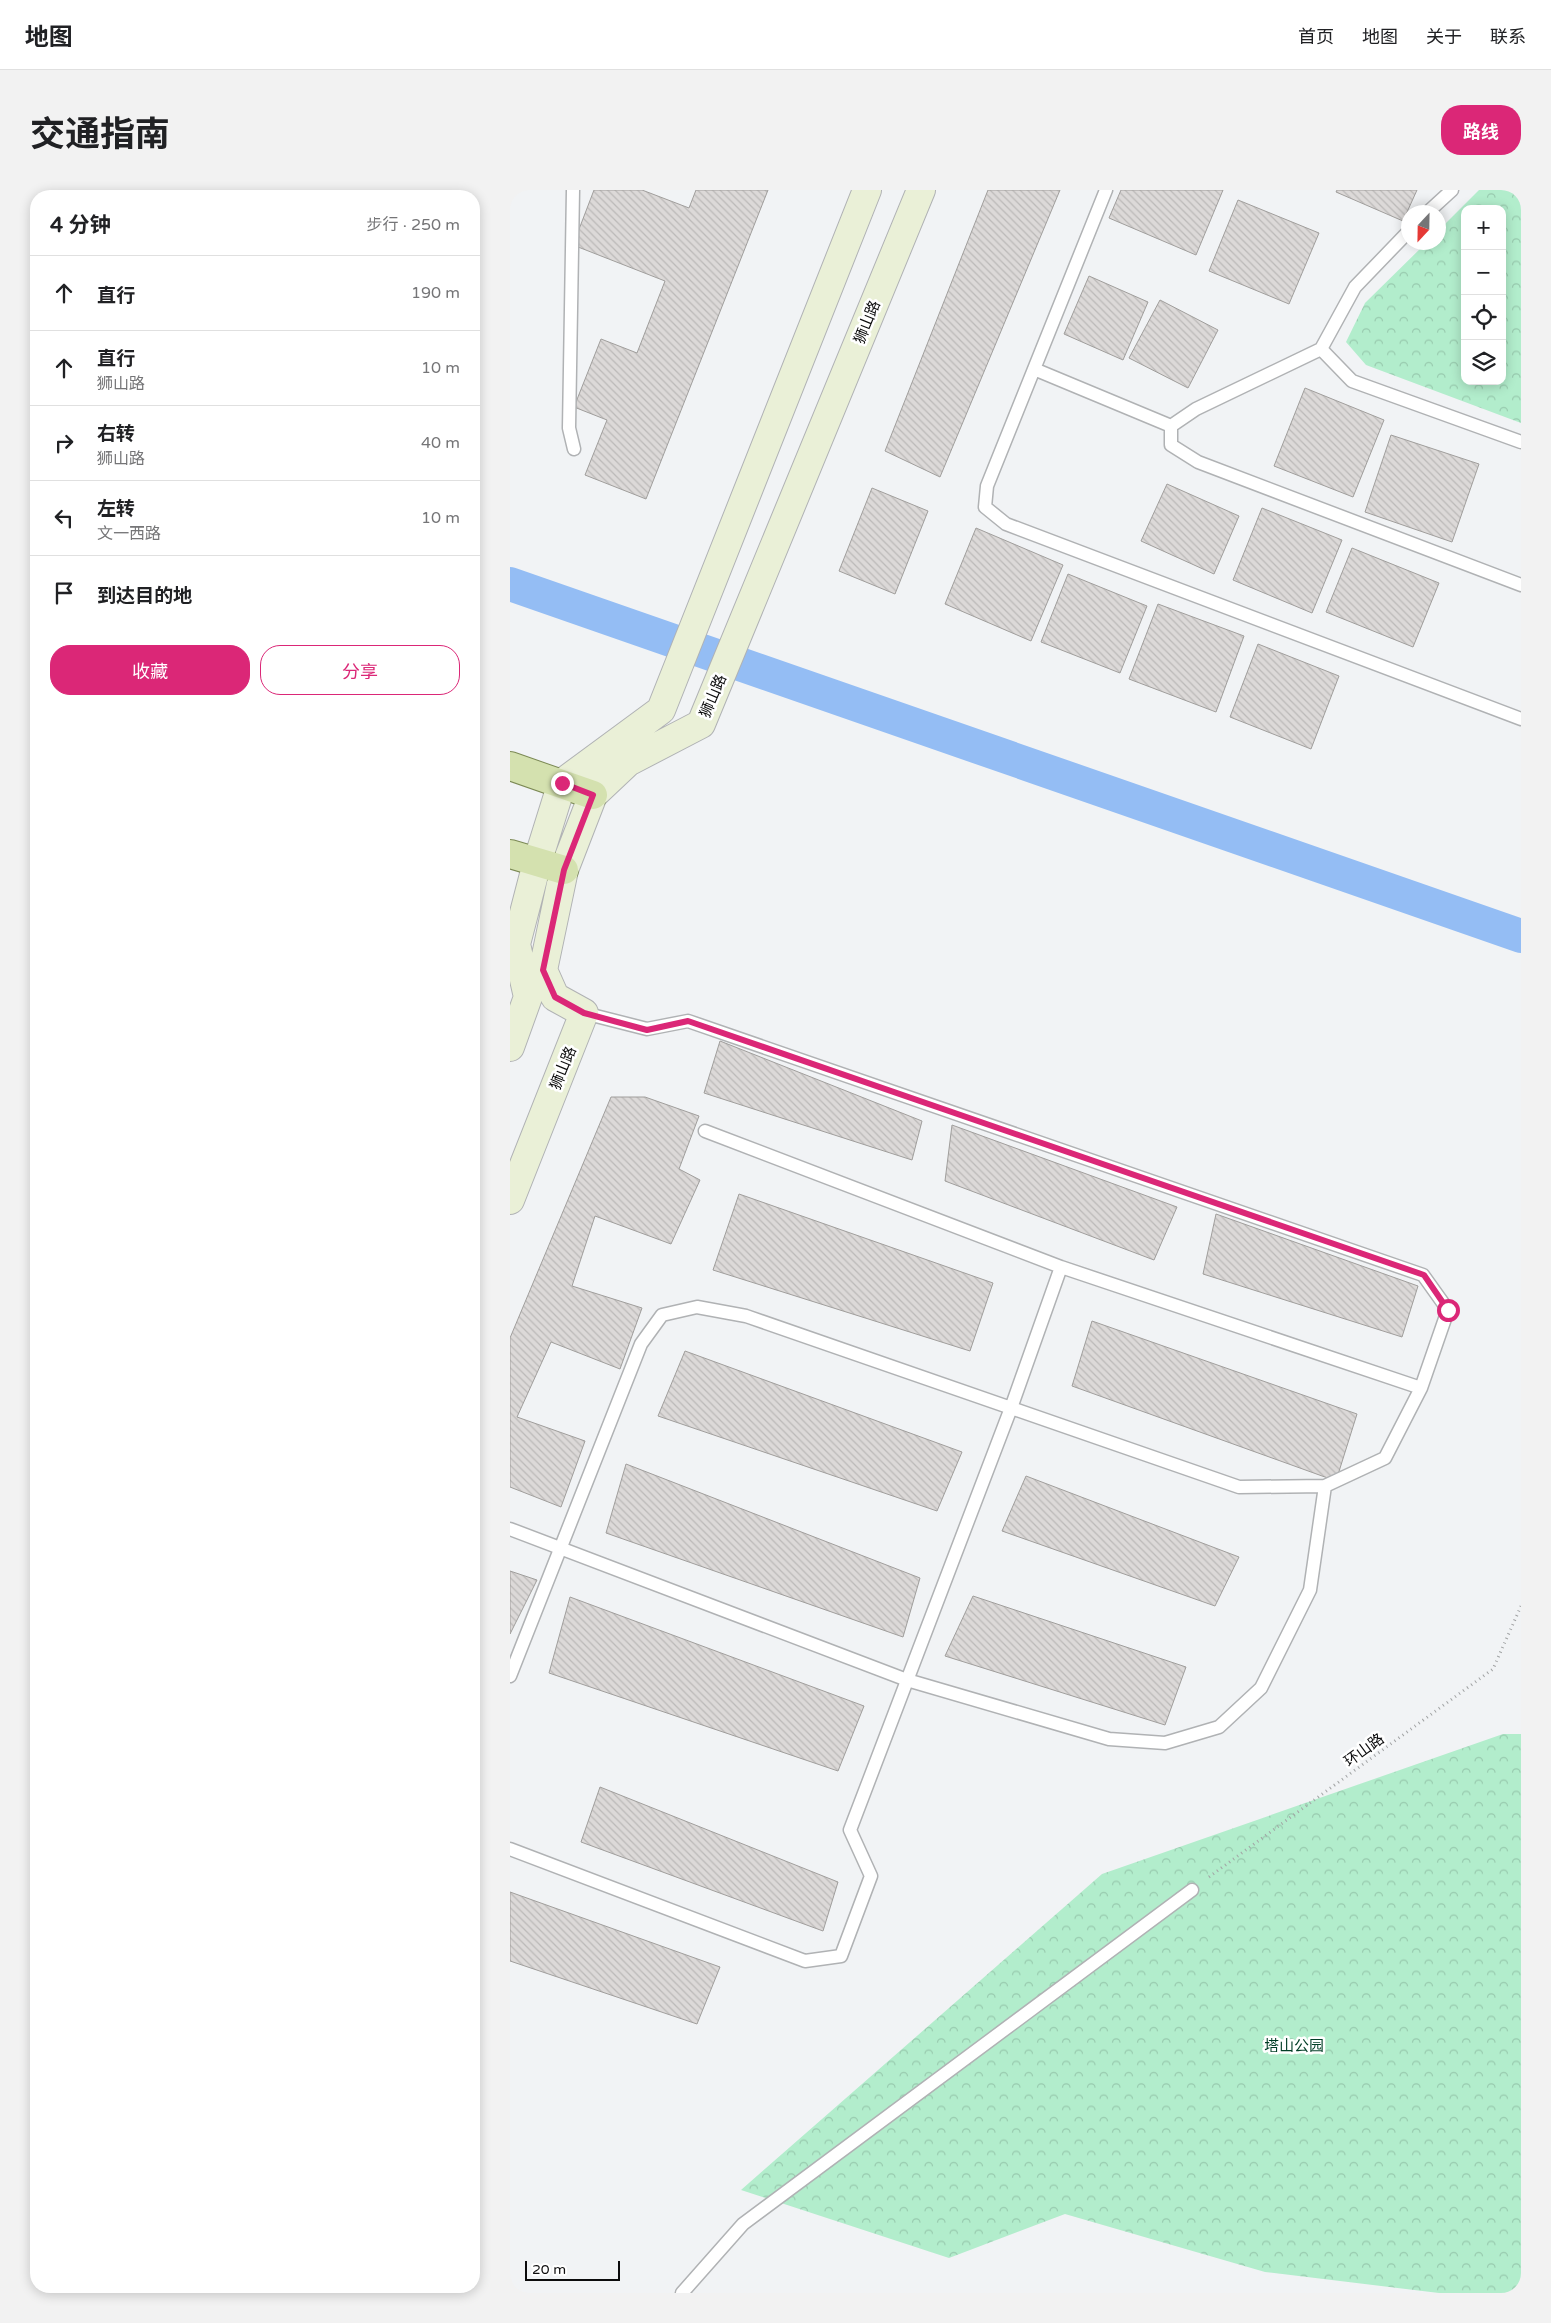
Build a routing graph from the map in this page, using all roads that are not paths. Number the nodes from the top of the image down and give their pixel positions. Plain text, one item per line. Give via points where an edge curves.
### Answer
1 (574, 190) edge
2 (867, 190) edge
3 (921, 190) edge
4 (1106, 190) edge
5 (1452, 190) edge
6 (1436, 205) edge
7 (1401, 239) edge
8 (1321, 349) junction
9 (1034, 369) junction
10 (1171, 426) junction
11 (1521, 442) edge
12 (574, 449) dead end
13 (1521, 584) edge
14 (1521, 719) edge
15 (510, 766) edge
16 (562, 783) junction
17 (593, 795) junction
18 (510, 854) edge
19 (537, 863) junction
20 (564, 870) junction
21 (584, 1013) junction
22 (510, 1047) edge
23 (705, 1131) dead end
24 (510, 1200) edge
25 (1061, 1267) junction
26 (1421, 1388) junction
27 (1012, 1408) junction
28 (1325, 1486) junction
29 (510, 1529) edge
30 (560, 1549) junction
31 (510, 1676) edge
32 (907, 1680) junction
33 (510, 1849) edge
34 (1192, 1890) road end
35 (682, 2293) edge

1 - 12 lane via 569,428
2 - 16 main road via 662,710
3 - 17 main road, 狮山路 via 701,724 628,762
4 - 9 lane
5 - 6 lane
7 - 8 lane via 1355,287
8 - 10 lane via 1196,409
8 - 11 lane via 1352,381
9 - 10 lane
9 - 14 lane via 987,486 985,507 1006,524
10 - 13 lane via 1171,445 1198,462
15 - 16 main road
16 - 17 main road
16 - 19 main road
17 - 20 main road, 狮山路
18 - 19 main road
19 - 20 main road
19 - 22 main road via 516,944 528,997
20 - 21 main road, 狮山路 via 543,970 555,997
21 - 24 main road, 狮山路
21 - 26 lane via 647,1030 688,1021 1424,1275 1448,1310
23 - 25 lane
25 - 26 lane
25 - 27 lane
26 - 28 lane via 1386,1458
27 - 28 lane via 1239,1487
27 - 30 lane via 746,1316 697,1307 662,1315 641,1344
27 - 32 lane
28 - 32 lane via 1310,1590 1261,1688 1219,1727 1165,1743 1109,1739
29 - 30 lane
30 - 31 lane
30 - 32 lane
32 - 33 lane via 850,1830 871,1876 841,1956 805,1961
34 - 35 lane via 742,2224

